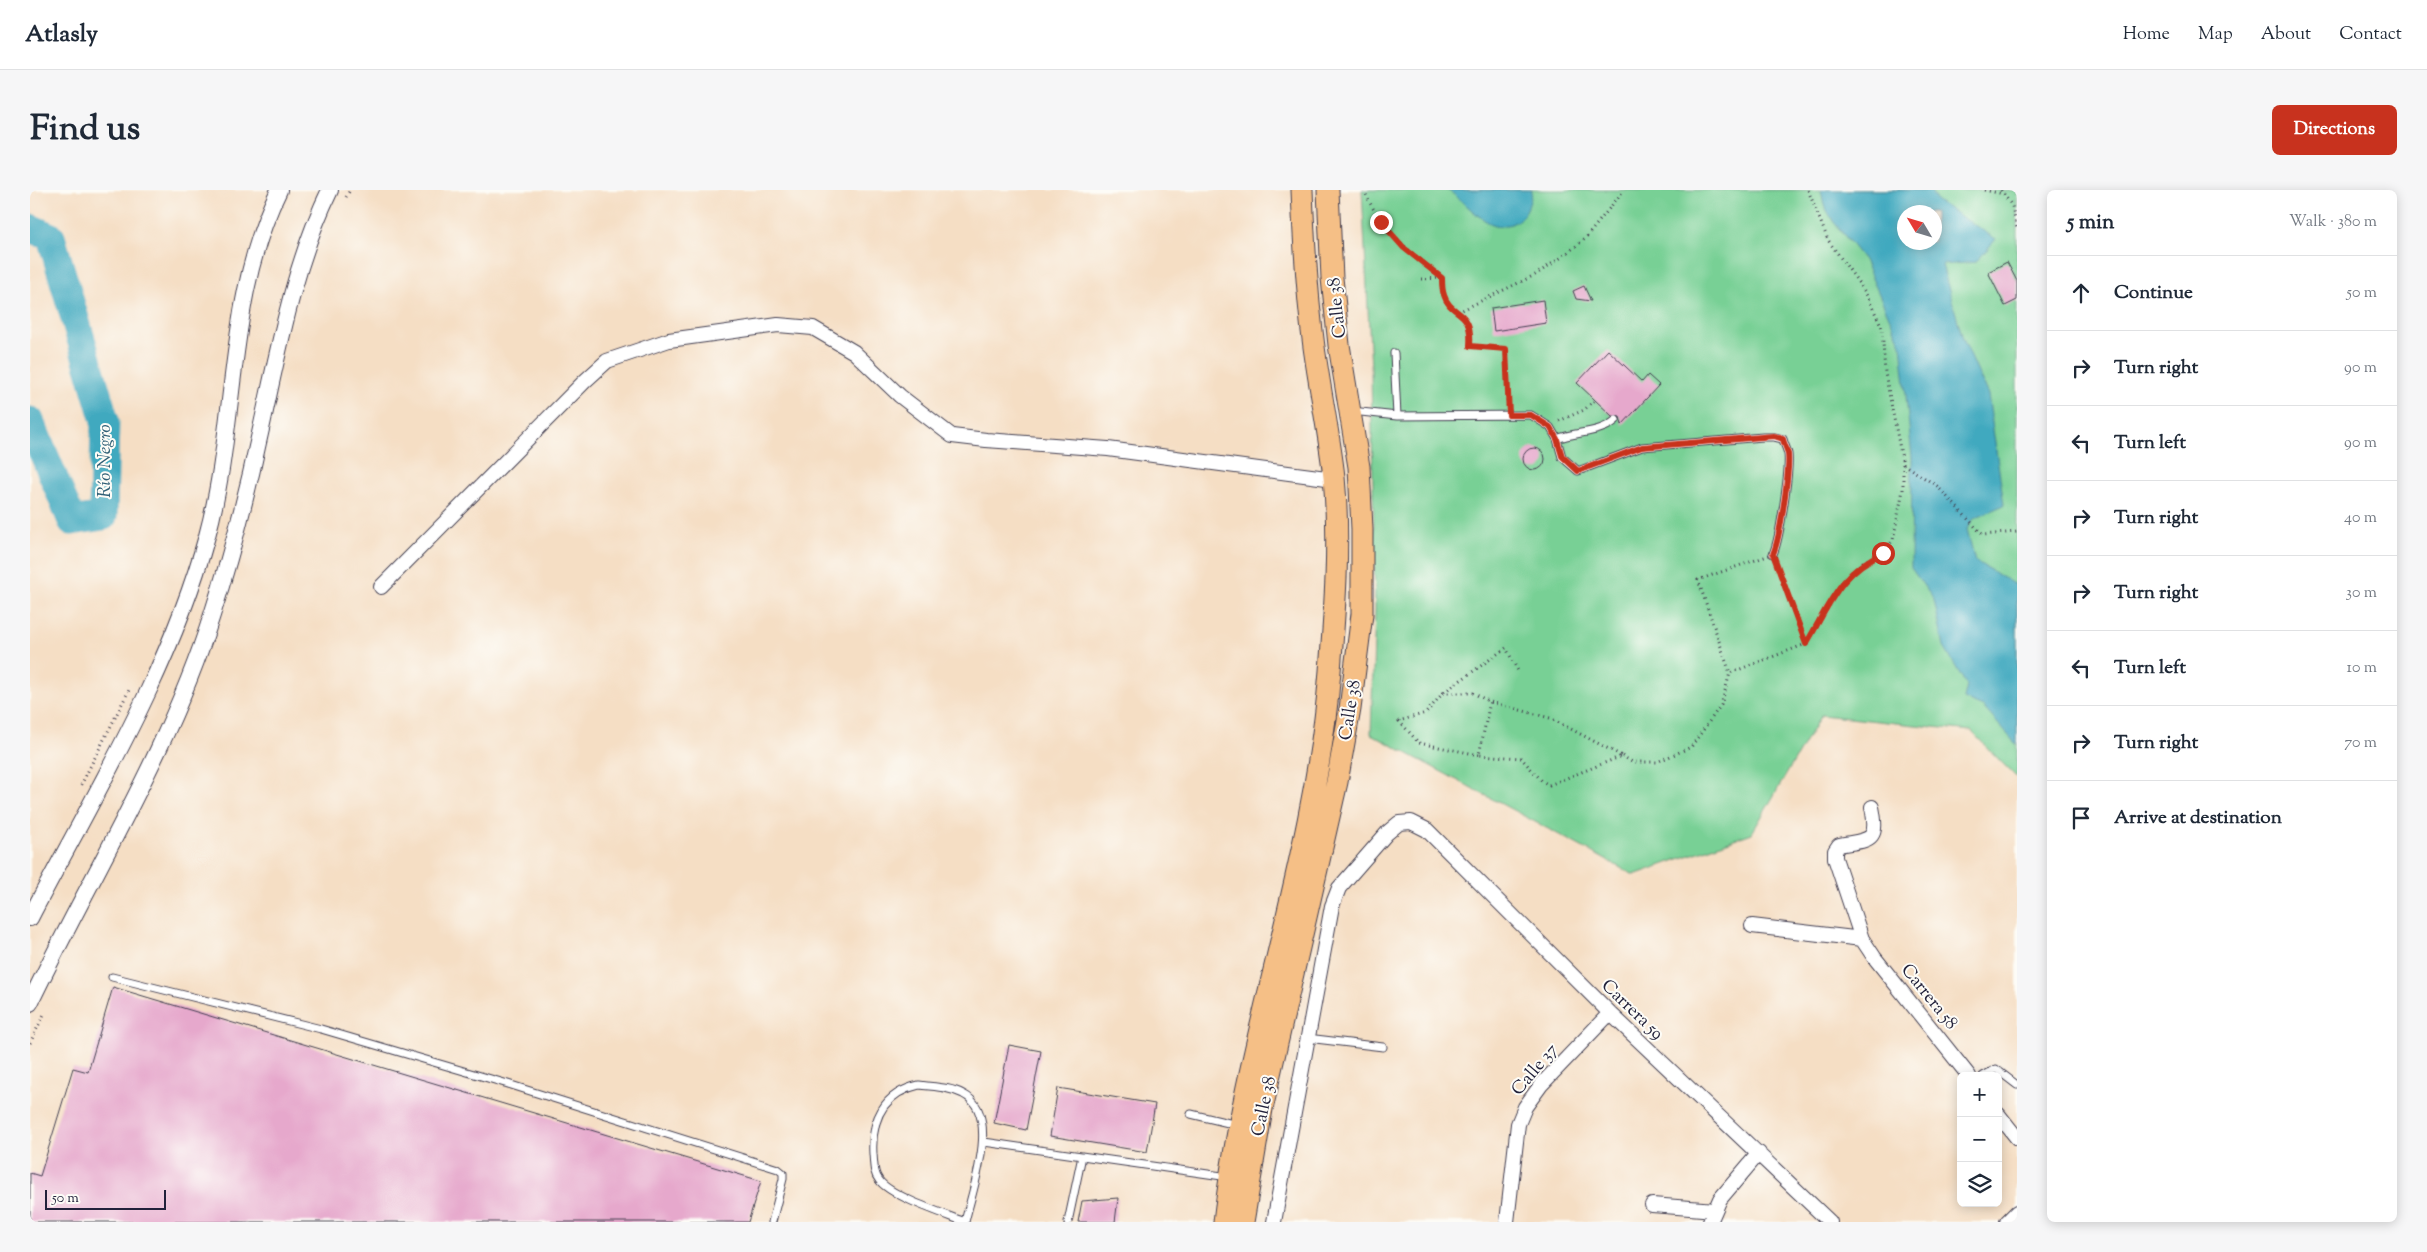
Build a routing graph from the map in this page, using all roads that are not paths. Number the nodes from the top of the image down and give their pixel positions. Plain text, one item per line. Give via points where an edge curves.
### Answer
1 (279, 190) edge
2 (330, 190) edge
3 (1302, 190) edge
4 (1328, 190) edge
5 (1394, 353) dead end
6 (1352, 411) junction
7 (1398, 416) junction
8 (1616, 420) dead end
9 (1557, 439) junction
10 (1334, 479) junction
11 (1773, 554) road end
12 (380, 587) dead end
13 (1872, 807) dead end
14 (1411, 822) joint
15 (30, 918) edge
16 (1752, 926) dead end
17 (1862, 939) junction
18 (112, 977) dead end
19 (30, 1003) edge
20 (1610, 1013) junction
21 (1307, 1038) junction
22 (1383, 1047) dead end
23 (1966, 1072) edge
24 (2002, 1074) edge
25 (2017, 1085) edge
26 (1191, 1114) dead end
27 (2000, 1117) edge
28 (1239, 1125) junction
29 (2017, 1138) edge
30 (984, 1142) junction
31 (1759, 1153) junction
32 (1082, 1156) junction
33 (1230, 1178) junction
34 (1652, 1205) dead end
35 (2017, 1212) edge
36 (1712, 1216) edge
37 (772, 1222) edge
38 (965, 1222) edge
39 (1068, 1222) edge
40 (1224, 1222) edge
41 (1244, 1222) edge
42 (1274, 1222) edge
43 (1507, 1222) edge
44 (1830, 1222) edge
45 (2007, 1222) edge

1 - 15 street via 252,258 222,468 192,588 135,717
2 - 19 street via 314,223 298,271 230,549 212,615 186,687
3 - 10 main road, Calle 38 via 1307,284
4 - 6 main road, Calle 38 via 1334,297
5 - 7 lane
6 - 7 lane
6 - 41 main road, Calle 38 via 1359,467 1362,614 1350,709 1322,848 1262,1109
7 - 9 lane via 1531,415 1550,427
8 - 9 lane via 1606,428
9 - 11 lane via 1562,456 1578,471 1642,447 1774,436 1783,439 1788,455 1778,544
10 - 12 street via 1108,449 952,436 900,396 854,352 813,328 778,325 669,340 607,361
10 - 28 main road, Calle 38 via 1336,579 1330,673 1315,787
13 - 17 street, Carrera 58 via 1876,827 1872,836 1839,845 1835,851
14 - 20 street, Carrera 59 via 1427,830
14 - 21 street, Calle 38 via 1398,823 1387,832 1339,888 1332,906
16 - 17 street
17 - 23 street, Carrera 58
18 - 37 lane via 322,1029 778,1169 783,1173 783,1179
20 - 31 street, Carrera 59
20 - 43 street, Calle 37 via 1524,1107 1518,1124
21 - 22 lane
21 - 42 street, Calle 38
24 - 25 lane
26 - 28 lane
27 - 29 street
28 - 33 main road, Calle 38
30 - 32 lane
30 - 38 lane
30 - 38 lane via 981,1115 965,1094 948,1088 919,1085 905,1088 890,1098 880,1110 872,1135 874,1169 879,1180 893,1192
31 - 36 street via 1734,1180
31 - 44 street, Carrera 59
32 - 33 lane
32 - 39 lane
33 - 40 main road, Calle 38
34 - 36 street
35 - 45 street

